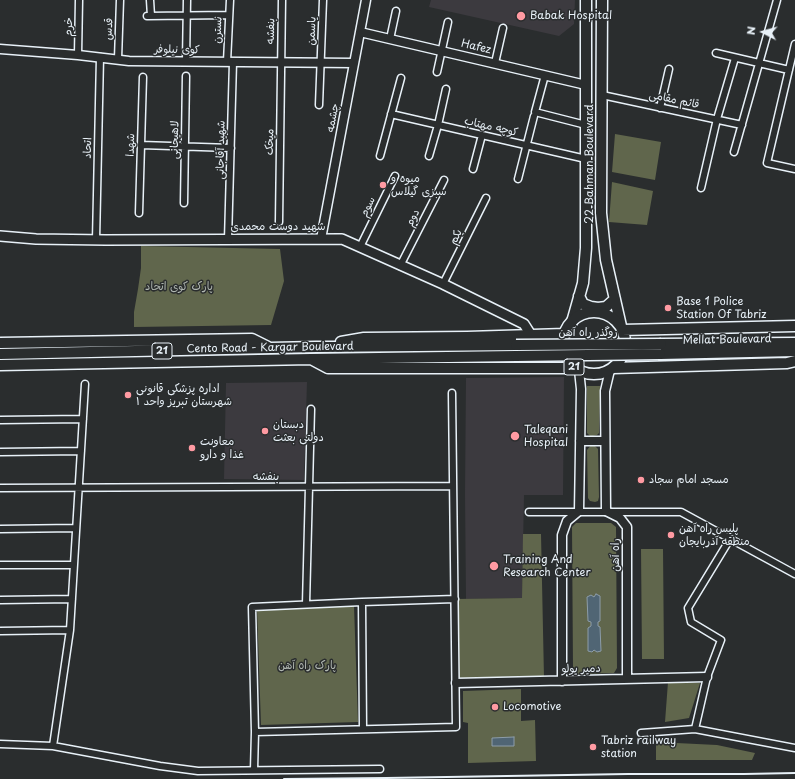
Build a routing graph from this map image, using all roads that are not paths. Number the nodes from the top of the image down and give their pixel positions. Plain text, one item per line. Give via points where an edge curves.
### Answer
1 (79, 0) edge
2 (120, 0) edge
3 (150, 0) edge
4 (187, 0) edge
5 (230, 0) edge
6 (282, 0) edge
7 (322, 0) edge
8 (366, 0) edge
9 (586, 0) edge
10 (602, 0) edge
11 (777, 0) edge
12 (396, 11) dead end
13 (229, 15) junction
14 (187, 16) junction
15 (448, 22) dead end
16 (503, 28) dead end
17 (360, 32) junction
18 (390, 39) junction
19 (795, 44) edge
20 (0, 49) edge
21 (442, 51) junction
22 (716, 53) dead end
23 (78, 55) junction
24 (100, 57) junction
25 (735, 58) junction
26 (118, 59) junction
27 (186, 61) junction
28 (230, 62) junction
29 (281, 62) junction
30 (321, 63) junction
31 (354, 63) junction
32 (495, 63) junction
33 (759, 63) junction
34 (793, 64) edge
35 (670, 69) dead end
36 (789, 70) junction
37 (437, 72) dead end
38 (545, 75) junction
39 (186, 76) dead end
40 (143, 77) dead end
41 (401, 78) dead end
42 (586, 85) junction
43 (446, 89) dead end
44 (602, 95) junction
45 (318, 105) dead end
46 (660, 108) junction
47 (391, 114) junction
48 (535, 114) junction
49 (717, 120) junction
50 (438, 125) junction
51 (586, 125) junction
52 (742, 125) junction
53 (482, 135) junction
54 (141, 145) junction
55 (527, 145) junction
56 (185, 146) junction
57 (231, 148) junction
58 (734, 152) dead end
59 (380, 156) dead end
60 (429, 156) dead end
61 (586, 159) junction
62 (473, 169) dead end
63 (795, 170) edge
64 (395, 176) dead end
65 (518, 179) dead end
66 (444, 180) dead end
67 (701, 188) dead end
68 (486, 198) dead end
69 (184, 203) dead end
70 (139, 213) dead end
71 (279, 222) dead end
72 (0, 236) edge
73 (321, 239) junction
74 (96, 240) junction
75 (228, 240) junction
76 (360, 247) junction
77 (400, 266) junction
78 (442, 284) junction
79 (579, 296) junction
80 (615, 299) junction
81 (572, 322) junction
82 (795, 326) edge
83 (622, 328) junction
84 (666, 330) junction
85 (565, 334) junction
86 (531, 335) junction
87 (0, 343) edge
88 (795, 343) edge
89 (516, 345) joint
90 (316, 347) junction
91 (270, 348) junction
92 (660, 349) junction
93 (795, 351) edge
94 (0, 354) edge
95 (516, 356) joint
96 (311, 359) junction
97 (795, 362) edge
98 (0, 365) edge
99 (665, 367) junction
100 (523, 368) junction
101 (577, 369) junction
102 (611, 369) junction
103 (85, 384) dead end
104 (452, 393) dead end
105 (311, 409) dead end
106 (83, 419) junction
107 (0, 420) edge
108 (580, 441) junction
109 (605, 441) junction
110 (81, 450) junction
111 (0, 452) edge
112 (453, 486) junction
113 (309, 487) junction
114 (0, 488) edge
115 (79, 488) junction
116 (580, 511) junction
117 (529, 512) dead end
118 (606, 512) junction
119 (76, 528) junction
120 (0, 529) edge
121 (730, 539) junction
122 (0, 565) edge
123 (74, 565) junction
124 (795, 574) edge
125 (72, 599) junction
126 (0, 600) edge
127 (455, 600) junction
128 (362, 602) junction
129 (306, 604) junction
130 (70, 630) junction
131 (0, 631) edge
132 (707, 677) junction
133 (627, 679) junction
134 (562, 680) junction
135 (456, 683) junction
136 (363, 729) junction
137 (694, 729) junction
138 (255, 732) junction
139 (641, 733) dead end
140 (0, 744) edge
141 (53, 746) junction
142 (795, 748) edge
143 (254, 770) junction
144 (380, 770) dead end

1 - 23 street, خرم
2 - 26 street, قدس
3 - 14 street via 149,16
4 - 14 street
5 - 13 street, نسترن
6 - 29 street, بنفشه
7 - 30 street, یاسمن
8 - 17 street, چشمه
9 - 42 main road, 22 Bahman Boulevard
10 - 44 main road, 22 Bahman Boulevard
11 - 33 street
12 - 18 street
13 - 14 street
13 - 28 street, نسترن
14 - 27 street
15 - 21 street
16 - 32 street
17 - 18 street, Hafez
17 - 31 street, چشمه
18 - 21 street, Hafez
19 - 34 street
20 - 23 street, کوی نیلوفر
21 - 32 street, Hafez
21 - 37 street
22 - 25 street
23 - 24 street, کوی نیلوفر
24 - 26 street, کوی نیلوفر
24 - 74 street, اتحاد
25 - 33 street
25 - 49 street
26 - 27 street, کوی نیلوفر
27 - 28 street, کوی نیلوفر
28 - 29 street, کوی نیلوفر
28 - 57 street, شهید آقاجانی
29 - 30 street, کوی نیلوفر
29 - 71 street, میخک
30 - 31 street, کوی نیلوفر
30 - 45 street, یاسمن
31 - 73 street, چشمه
32 - 38 street, Hafez
33 - 36 street
33 - 52 street
34 - 36 street
35 - 46 street
36 - 63 street via 767,163
38 - 42 street, Hafez
38 - 48 street
39 - 56 street, لاهیجانی
40 - 54 street, شهدا
41 - 47 street
42 - 51 main road, 22 Bahman Boulevard
43 - 50 street
44 - 46 street, قائم مقامی
44 - 80 main road, 22 Bahman Boulevard via 601,213 606,260
46 - 49 street, قائم مقامی
47 - 50 street, کوچه مهتاب
47 - 59 street
48 - 51 street
48 - 55 street
49 - 52 street, قائم مقامی
49 - 67 street
50 - 53 street, کوچه مهتاب
50 - 60 street
51 - 61 main road, 22 Bahman Boulevard
52 - 58 street
53 - 55 street, کوچه مهتاب
53 - 62 street
54 - 56 street
54 - 70 street, شهدا
55 - 61 street, کوچه مهتاب
55 - 65 street
56 - 57 street
56 - 69 street, لاهیجانی
57 - 75 street, شهید آقاجانی
61 - 79 main road, 22 Bahman Boulevard via 586,248 583,283
64 - 76 street, سوم
66 - 77 street, دوم
68 - 78 street, یکم
72 - 74 main road, شهید دوست محمدی
73 - 75 main road, شهید دوست محمدی
73 - 76 main road, شهید دوست محمدی via 342,239
74 - 75 main road, شهید دوست محمدی
76 - 77 main road, شهید دوست محمدی
77 - 78 main road, شهید دوست محمدی
78 - 86 main road, شهید دوست محمدی via 524,324
79 - 80 main road via 583,304 598,308 606,307
79 - 81 main road, 22 Bahman Boulevard
80 - 83 main road, 22 Bahman Boulevard
81 - 83 main road via 580,316 598,312 615,319
81 - 85 main road
82 - 84 main road
83 - 84 main road
83 - 102 main road via 626,344 624,354
84 - 99 main road via 656,344 658,362
85 - 86 main road, 21
85 - 101 main road, 21 via 565,353
86 - 90 main road, 21 via 364,338
86 - 100 main road via 534,340 534,359
87 - 91 main road via 252,339
88 - 92 main road, 21
89 - 90 main road, Cento Road - Kargar Boulevard / 21
89 - 92 main road, روگذر راه آهن / 21, bridge
90 - 91 main road, Cento Road - Kargar Boulevard / 21
91 - 94 main road, Cento Road - Kargar Boulevard / 21
92 - 93 main road, Mellat Boulevard / 21
92 - 95 main road, روگذر راه آهن / 21, bridge
95 - 96 main road, Cento Road - Kargar Boulevard / 21
96 - 98 main road, Cento Road - Kargar Boulevard / 21
96 - 100 main road via 328,368
97 - 99 main road
99 - 102 main road
100 - 101 main road
101 - 102 main road, 21 via 594,374
101 - 108 street via 581,389
102 - 109 street via 605,391
103 - 106 street
104 - 112 street
105 - 113 street
106 - 107 street
106 - 110 street
108 - 109 street
108 - 116 street
109 - 118 street
110 - 111 street
110 - 115 street
112 - 113 street, بنفشه
112 - 127 street
113 - 115 street, بنفشه
113 - 129 street
114 - 115 street, بنفشه
115 - 119 street
116 - 117 street
116 - 118 street
116 - 134 street via 567,520 562,535
118 - 121 street via 681,512
118 - 133 street, راه آهن via 620,518 627,527
119 - 120 street
119 - 123 street
121 - 124 street
121 - 132 street via 688,608 691,622 721,640
122 - 123 street
123 - 125 street
125 - 126 street
125 - 130 street
127 - 128 street
127 - 135 street
128 - 129 street
128 - 136 street
129 - 138 street via 252,607
130 - 131 street
130 - 141 street
132 - 133 street, دمیر یولو
132 - 137 street
133 - 134 street, دمیر یولو
134 - 135 street, دمیر یولو
135 - 136 street via 456,727
136 - 138 street
137 - 139 street
137 - 142 street
138 - 143 street
140 - 141 street
141 - 143 street via 198,771
143 - 144 street

